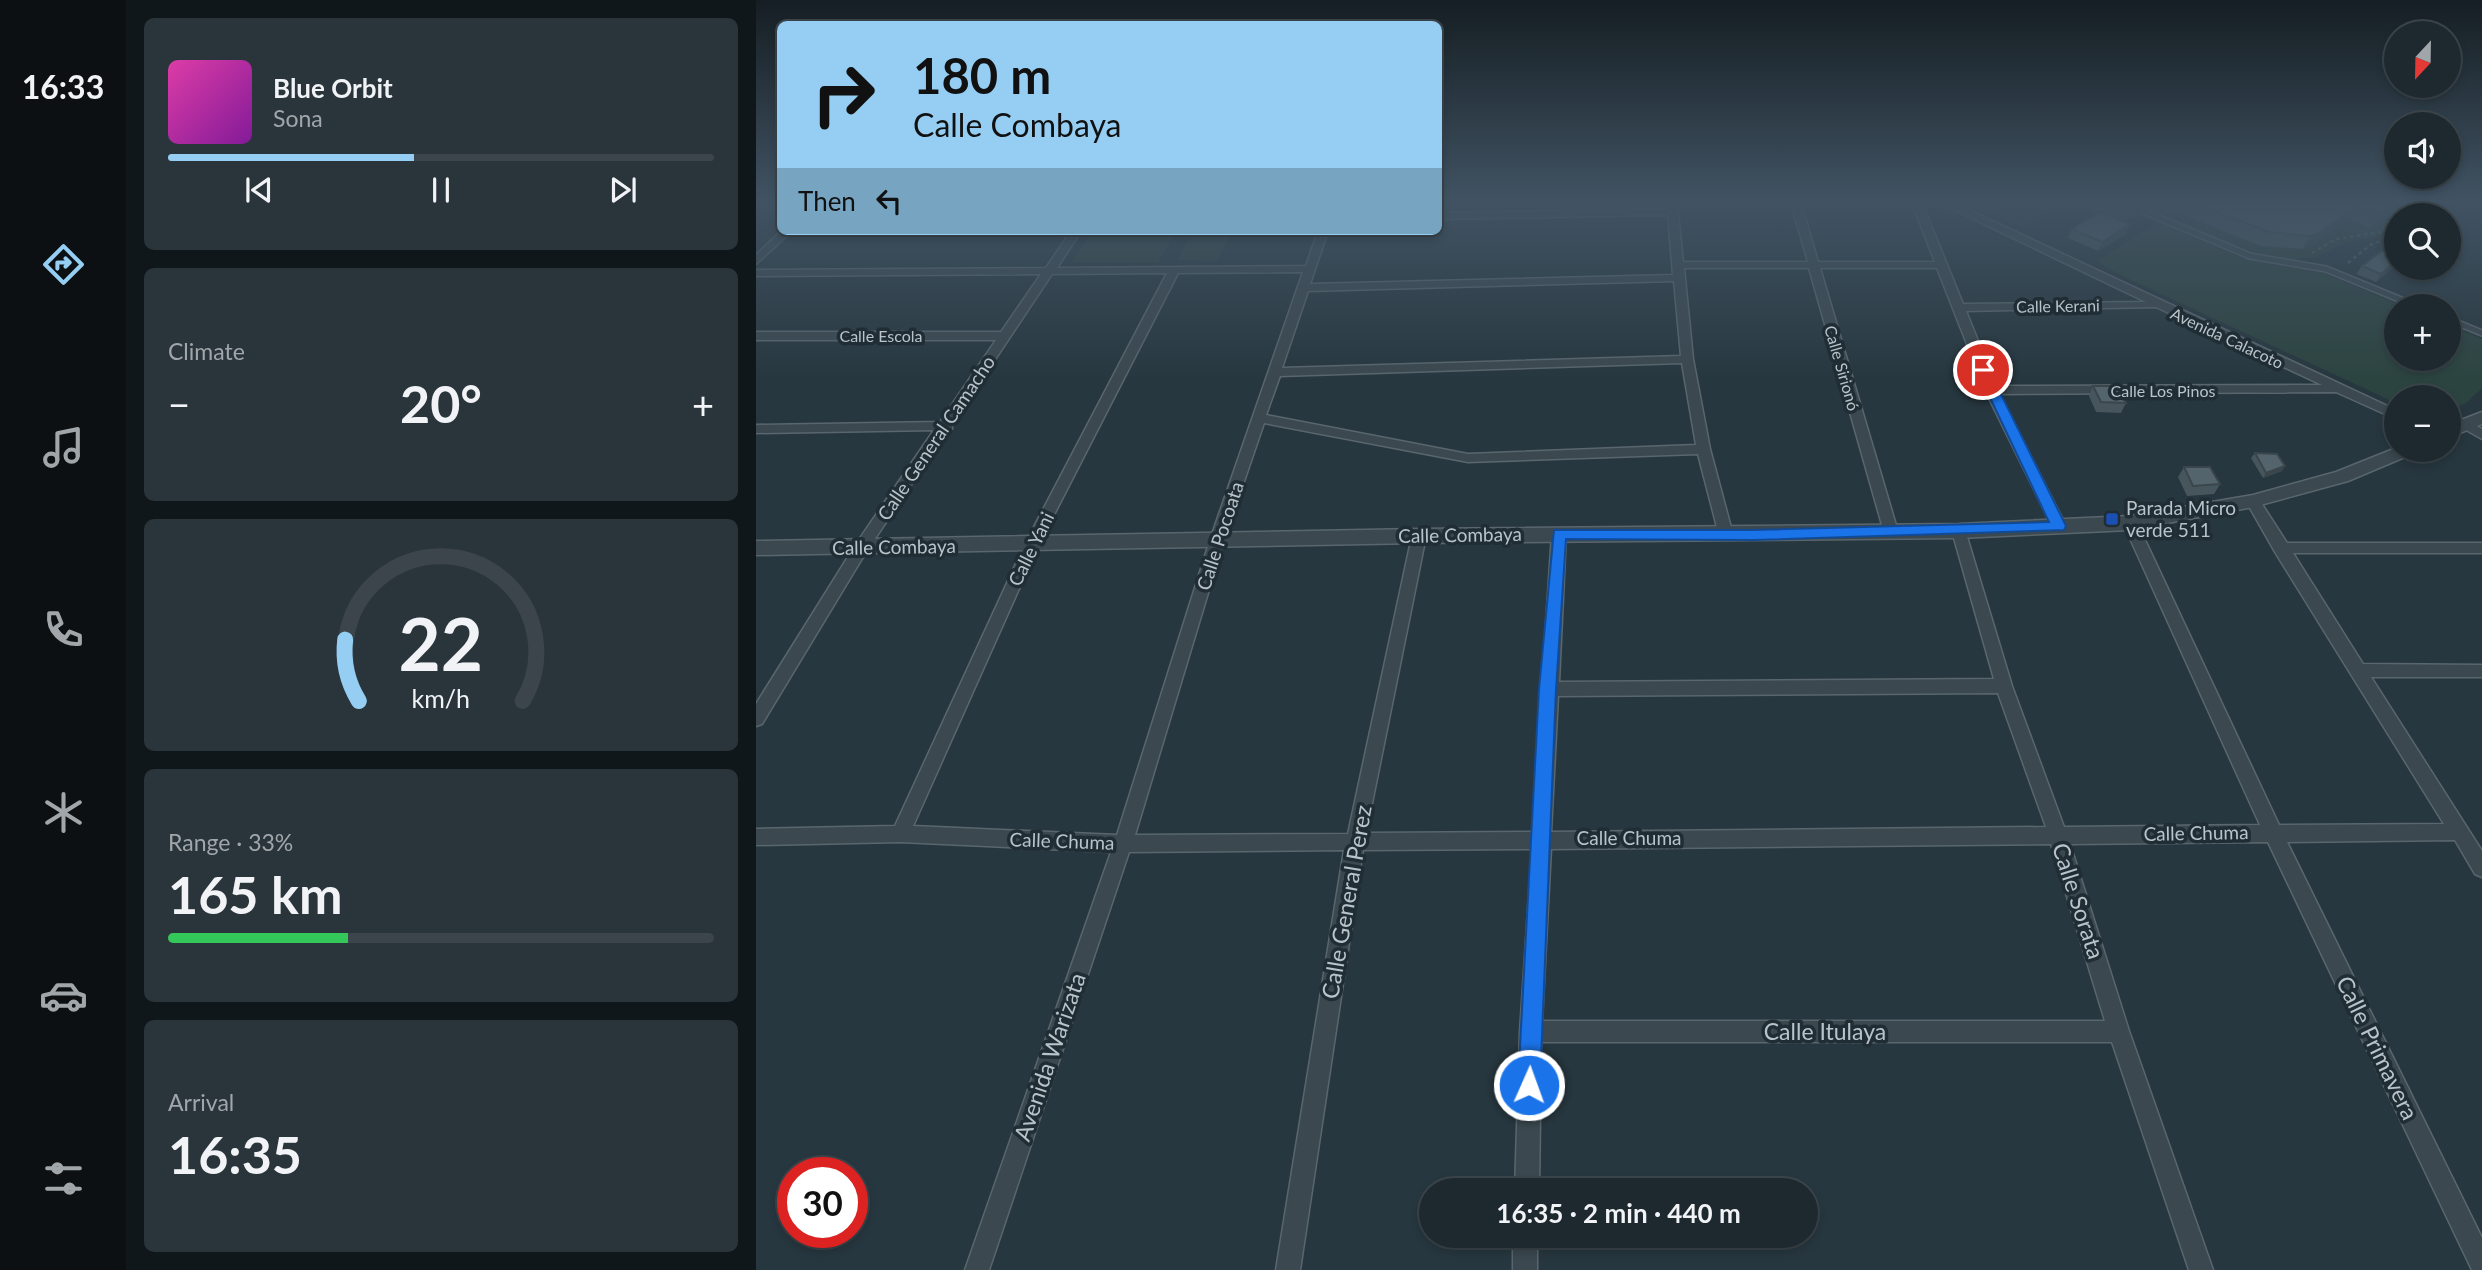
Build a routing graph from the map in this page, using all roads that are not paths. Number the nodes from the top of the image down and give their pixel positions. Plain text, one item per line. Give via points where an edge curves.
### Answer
1 (1055, 262) edge
2 (1311, 262) edge
3 (1678, 262) edge
4 (1811, 262) edge
5 (2069, 262) edge
6 (2281, 262) edge
7 (1941, 265) joint
8 (1812, 266) junction
9 (1309, 269) junction
10 (1174, 271) junction
11 (1679, 271) junction
12 (1048, 272) junction
13 (756, 273) edge
14 (1303, 288) junction
15 (2387, 294) edge
16 (2158, 305) junction
17 (1958, 308) junction
18 (2461, 324) edge
19 (2482, 333) edge
20 (756, 336) edge
21 (1006, 336) junction
22 (1687, 359) junction
23 (1274, 372) junction
24 (2335, 389) junction
25 (1992, 390) junction
26 (2384, 410) edge
27 (1259, 418) junction
28 (2478, 423) edge
29 (947, 426) junction
30 (2461, 428) edge
31 (756, 429) edge
32 (1703, 449) junction
33 (2384, 459) edge
34 (2253, 501) junction
35 (2130, 523) junction
36 (2059, 526) junction
37 (1959, 531) junction
38 (1891, 532) junction
39 (1559, 534) junction
40 (1726, 535) junction
41 (1419, 536) junction
42 (1217, 540) junction
43 (1032, 544) junction
44 (756, 548) edge
45 (861, 548) junction
46 (2280, 548) junction
47 (2482, 548) edge
48 (2357, 670) junction
49 (2482, 671) edge
50 (2004, 686) junction
51 (1548, 689) junction
52 (756, 719) edge
53 (2272, 831) junction
54 (2460, 832) junction
55 (900, 834) junction
56 (2058, 836) junction
57 (756, 837) edge
58 (1542, 838) junction
59 (1355, 842) junction
60 (1123, 844) junction
61 (2482, 868) edge
62 (2119, 1031) junction
63 (1531, 1032) junction
64 (1527, 1178) edge
65 (1525, 1248) edge
66 (2482, 1264) edge
67 (977, 1270) edge
68 (1288, 1270) edge
69 (1525, 1270) edge
70 (2201, 1270) edge

1 - 12 street, Calle General Camacho
2 - 9 street, Calle Pocoata
3 - 11 street
4 - 8 street, Calle Sirionó
5 - 16 street, Avenida Calacoto
6 - 15 lane via 2335,273
7 - 8 street
7 - 17 street
8 - 11 street
8 - 38 street, Calle Sirionó
9 - 10 street
9 - 14 street, Calle Pocoata
10 - 12 street
10 - 43 street, Calle Yani
11 - 14 street
11 - 22 street
12 - 13 street
12 - 21 street, Calle General Camacho
14 - 23 street, Calle Pocoata
16 - 17 street, Calle Kerani
16 - 24 street, Avenida Calacoto
17 - 25 street
18 - 19 lane
20 - 21 street, Calle Escola
21 - 29 street, Calle General Camacho
22 - 23 street
22 - 32 street
23 - 27 street, Calle Pocoata
24 - 25 street, Calle Los Pinos
24 - 26 street, Avenida Calacoto
25 - 36 street
27 - 32 street via 1468,458
27 - 42 street, Calle Pocoata
28 - 30 street
29 - 31 street
29 - 45 street, Calle General Camacho
32 - 40 street
33 - 34 street, Calle Combaya via 2342,477
34 - 35 street, Calle Combaya
34 - 46 street
35 - 36 street, Calle Combaya
35 - 53 street, Calle Primavera
36 - 37 street, Calle Combaya
37 - 38 street, Calle Combaya
37 - 50 street, Calle Sorata
38 - 40 street, Calle Combaya
39 - 40 street, Calle Combaya
39 - 41 street, Calle Combaya
39 - 51 street
41 - 42 street, Calle Combaya
41 - 59 street, Calle General Perez
42 - 43 street, Calle Combaya
42 - 60 street, Calle Pocoata
43 - 45 street, Calle Combaya
43 - 55 street, Calle Yani
44 - 45 street, Calle Combaya
45 - 52 street, Calle General Camacho
46 - 47 street
46 - 48 street
48 - 49 street
48 - 54 street
50 - 51 street
50 - 56 street, Calle Sorata
51 - 58 street
53 - 54 street, Calle Chuma
53 - 56 street, Calle Chuma
53 - 66 street, Calle Primavera
54 - 61 street
55 - 57 street, Calle Chuma
55 - 60 street, Calle Chuma
56 - 58 street, Calle Chuma
56 - 62 street, Calle Sorata
58 - 59 street, Calle Chuma
58 - 63 street
59 - 60 street, Calle Chuma
59 - 68 street, Calle General Perez
60 - 67 street, Avenida Warizata
62 - 63 street, Calle Itulaya
62 - 70 street, Calle Sorata
63 - 64 street
65 - 69 street

